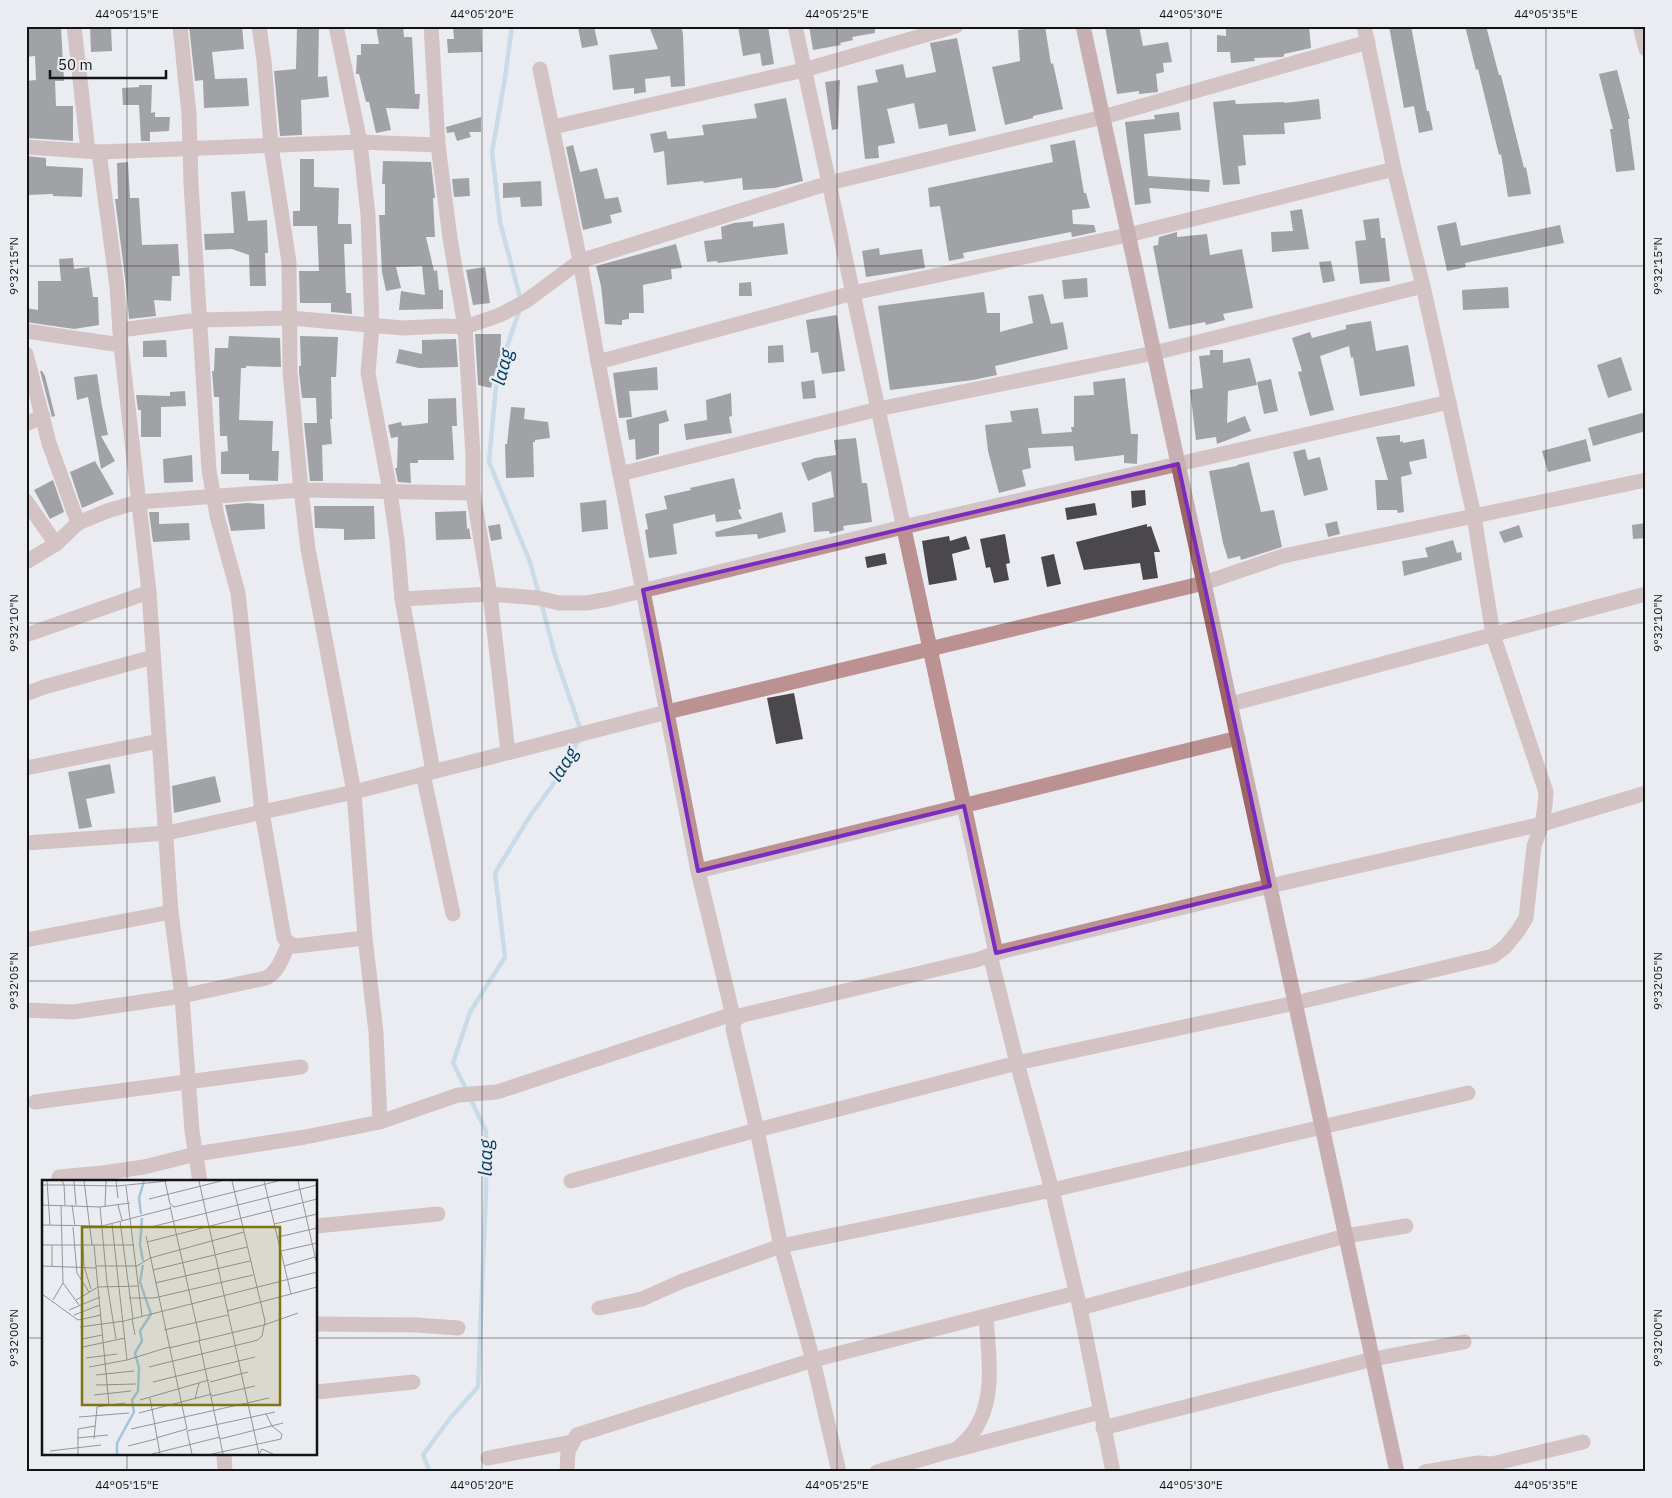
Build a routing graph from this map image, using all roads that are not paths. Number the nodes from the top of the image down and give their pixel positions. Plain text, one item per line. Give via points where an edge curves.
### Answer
1 (74, 26) edge
2 (180, 26) edge
3 (259, 26) edge
4 (336, 26) edge
5 (432, 26) edge
6 (795, 26) edge
7 (956, 26) edge
8 (1083, 26) edge
9 (1364, 26) edge
10 (1640, 26) edge
11 (1368, 42) junction
12 (1646, 49) edge
13 (540, 69) dead end
14 (804, 70) junction
15 (1103, 117) junction
16 (553, 127) junction
17 (360, 142) junction
18 (438, 145) junction
19 (271, 146) junction
20 (26, 147) edge
21 (190, 148) junction
22 (94, 152) junction
23 (1394, 169) junction
24 (829, 183) junction
25 (1128, 235) junction
26 (580, 261) junction
27 (1423, 286) junction
28 (853, 293) junction
29 (290, 318) junction
30 (200, 320) junction
31 (372, 326) junction
32 (464, 327) junction
33 (120, 330) junction
34 (26, 331) edge
35 (121, 345) junction
36 (1154, 353) junction
37 (26, 354) edge
38 (598, 362) junction
39 (1449, 402) junction
40 (878, 409) junction
41 (43, 416) junction
42 (26, 424) edge
43 (1178, 464) junction
44 (620, 474) junction
45 (1646, 480) edge
46 (301, 490) junction
47 (390, 491) junction
48 (473, 493) junction
49 (213, 496) junction
50 (26, 501) edge
51 (138, 502) junction
52 (1474, 516) junction
53 (78, 522) junction
54 (904, 527) junction
55 (56, 544) junction
56 (26, 562) edge
57 (1204, 583) junction
58 (643, 590) junction
59 (149, 592) junction
60 (490, 594) junction
61 (1646, 594) edge
62 (402, 600) junction
63 (26, 635) edge
64 (1493, 635) junction
65 (930, 648) junction
66 (154, 657) junction
67 (26, 694) edge
68 (1230, 704) junction
69 (667, 712) junction
70 (1238, 738) junction
71 (159, 742) junction
72 (508, 752) junction
73 (26, 768) edge
74 (428, 773) junction
75 (354, 792) junction
76 (1646, 793) edge
77 (964, 806) junction
78 (262, 812) junction
79 (1542, 824) junction
80 (166, 832) junction
81 (26, 843) edge
82 (698, 871) junction
83 (1270, 886) junction
84 (171, 912) junction
85 (453, 914) dead end
86 (365, 938) junction
87 (26, 940) edge
88 (289, 943) junction
89 (993, 954) junction
90 (182, 996) junction
91 (1295, 1003) junction
92 (26, 1010) edge
93 (734, 1017) junction
94 (1017, 1063) junction
95 (301, 1067) dead end
96 (188, 1080) junction
97 (1468, 1093) dead end
98 (35, 1102) dead end
99 (380, 1122) junction
100 (1322, 1126) junction
101 (757, 1130) junction
102 (196, 1154) junction
103 (58, 1177) dead end
104 (200, 1180) edge
105 (571, 1181) dead end
106 (1052, 1190) junction
107 (438, 1214) dead end
108 (318, 1226) edge
109 (1406, 1226) dead end
110 (1346, 1236) junction
111 (781, 1246) junction
112 (1078, 1300) junction
113 (599, 1308) dead end
114 (986, 1316) junction
115 (318, 1324) edge
116 (458, 1328) dead end
117 (1464, 1342) dead end
118 (1373, 1359) junction
119 (813, 1360) junction
120 (413, 1382) dead end
121 (318, 1392) edge
122 (1100, 1412) junction
123 (1103, 1428) junction
124 (572, 1442) junction
125 (1584, 1442) dead end
126 (957, 1449) junction
127 (224, 1456) edge
128 (488, 1458) dead end
129 (225, 1472) edge
130 (567, 1472) edge
131 (839, 1472) edge
132 (877, 1472) edge
133 (1113, 1472) edge
134 (1397, 1472) edge
135 (1425, 1472) edge

1 - 22 street
2 - 21 street via 190,114
3 - 19 street
4 - 17 street
5 - 18 street
6 - 14 street
7 - 14 street
8 - 15 street
9 - 11 street
10 - 12 street
11 - 15 street
11 - 23 street
13 - 16 street
14 - 16 street
14 - 24 street
15 - 24 street
15 - 25 street
16 - 26 street
17 - 18 street
17 - 19 street
17 - 31 street via 368,215
18 - 32 street
19 - 21 street
19 - 29 street via 289,262
20 - 22 street
21 - 22 street
21 - 30 street
22 - 33 street via 117,287
23 - 25 street
23 - 27 street
24 - 26 street
24 - 28 street
25 - 28 street
25 - 36 street
26 - 32 street via 500,316
26 - 38 street
27 - 36 street
27 - 39 street
28 - 38 street
28 - 40 street
29 - 30 street
29 - 31 street
29 - 46 street via 290,372
30 - 33 street
30 - 49 street
31 - 32 street
31 - 47 street via 368,373
32 - 48 street
33 - 35 street
34 - 35 street
35 - 51 street
36 - 40 street
36 - 43 street
37 - 41 street
38 - 44 street
39 - 43 street
39 - 52 street
40 - 44 street
40 - 54 street
41 - 42 street
41 - 53 street via 49,443
43 - 54 street
43 - 57 street
44 - 58 street
45 - 52 street
46 - 47 street
46 - 49 street
46 - 75 street via 308,548
47 - 48 street
47 - 62 street
48 - 60 street
49 - 51 street
49 - 78 street via 238,593
50 - 55 street
51 - 53 street
51 - 59 street
52 - 57 street via 1283,556
52 - 64 street
53 - 55 street
54 - 58 street
54 - 65 street
55 - 56 street
57 - 65 street
57 - 68 street
58 - 60 street via 587,603 559,603
58 - 69 street
59 - 63 street
59 - 66 street
60 - 62 street
60 - 72 street
61 - 64 street
62 - 74 street
64 - 68 street
64 - 79 street via 1546,792
65 - 69 street
65 - 77 street
66 - 67 street
66 - 71 street
68 - 70 street
69 - 72 street
69 - 82 street
70 - 77 street
70 - 83 street
71 - 73 street
71 - 80 street
72 - 74 street
74 - 75 street
74 - 85 street
75 - 78 street
75 - 86 street
76 - 79 street
77 - 82 street
77 - 89 street
78 - 80 street
78 - 88 street via 284,938
79 - 83 street
79 - 91 street via 1534,846 1526,918 1505,947 1493,956
80 - 81 street
80 - 84 street
82 - 93 street
83 - 89 street
83 - 91 street
84 - 87 street
84 - 90 street
86 - 88 street via 295,946
86 - 99 street via 376,1032
88 - 90 street via 277,968 266,978
89 - 93 street
89 - 94 street
90 - 92 street via 73,1012
90 - 96 street
91 - 94 street
91 - 100 street
93 - 99 street via 497,1092 458,1095
93 - 101 street via 733,1028
94 - 101 street
94 - 106 street
95 - 96 street
96 - 98 street
96 - 102 street
97 - 100 street
99 - 102 street
100 - 106 street
100 - 110 street
101 - 105 street
101 - 111 street
102 - 103 street via 144,1167
102 - 104 street
106 - 111 street
106 - 112 street
107 - 108 street
109 - 110 street
110 - 112 street
110 - 118 street
111 - 113 street via 642,1299
111 - 119 street
112 - 114 street
112 - 122 street
114 - 119 street
114 - 126 street via 989,1386 986,1405 977,1427
115 - 116 street
117 - 118 street
118 - 123 street
118 - 134 street
119 - 124 street via 577,1435
119 - 131 street
120 - 121 street
122 - 123 street
122 - 126 street
123 - 133 street
124 - 128 street
124 - 130 street
125 - 135 street via 1492,1464 1478,1463
126 - 132 street
127 - 129 street

